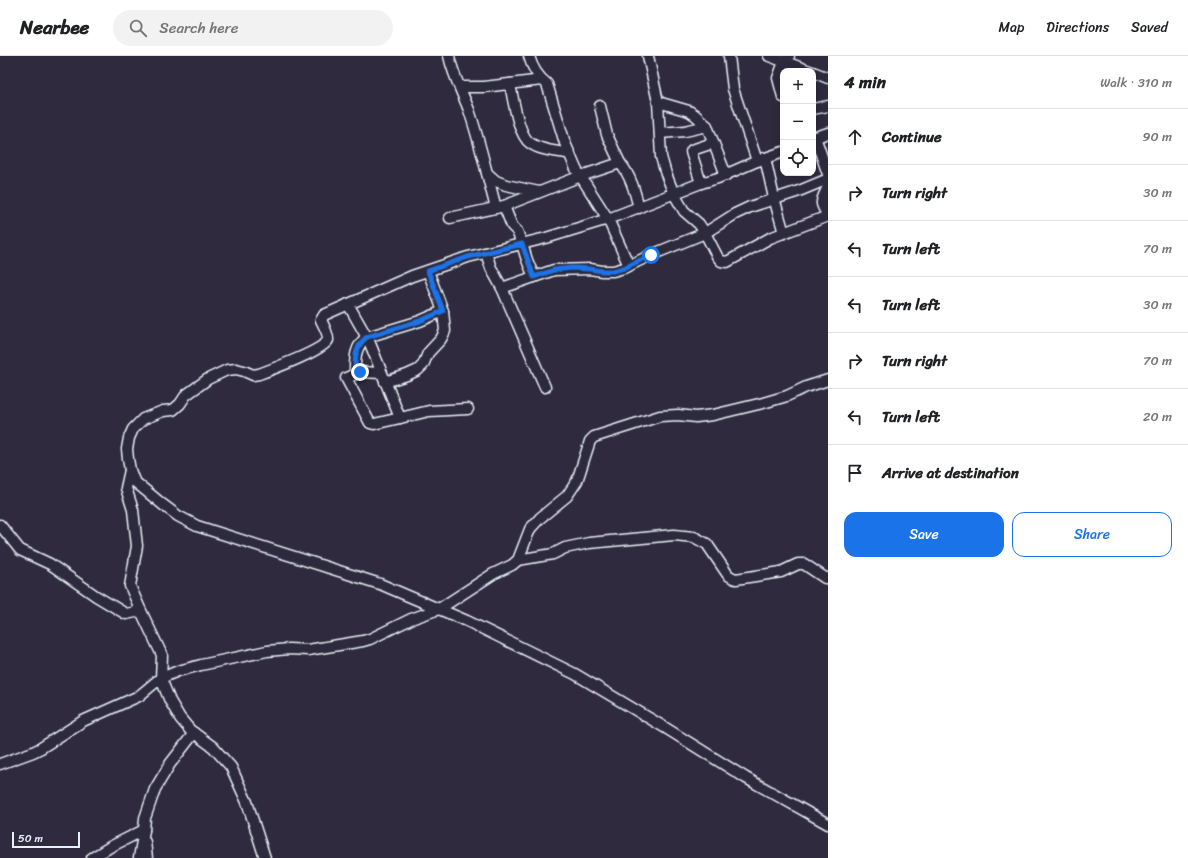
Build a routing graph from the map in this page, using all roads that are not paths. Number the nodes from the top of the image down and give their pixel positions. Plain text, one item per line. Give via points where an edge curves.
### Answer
1 (449, 56) edge
2 (529, 56) edge
3 (648, 56) edge
4 (729, 56) edge
5 (768, 56) edge
6 (786, 59) edge
7 (804, 68) edge
8 (780, 73) edge
9 (816, 73) edge
10 (828, 78) edge
11 (542, 80) junction
12 (510, 84) junction
13 (780, 86) edge
14 (460, 87) junction
15 (658, 102) junction
16 (600, 106) dead end
17 (828, 106) edge
18 (816, 108) edge
19 (706, 126) junction
20 (660, 133) junction
21 (828, 133) edge
22 (816, 136) edge
23 (815, 140) edge
24 (713, 143) junction
25 (780, 153) edge
26 (570, 154) junction
27 (761, 160) junction
28 (620, 163) junction
29 (487, 173) junction
30 (828, 174) edge
31 (726, 175) junction
32 (581, 176) junction
33 (828, 179) edge
34 (701, 183) junction
35 (828, 185) edge
36 (539, 192) junction
37 (674, 194) junction
38 (774, 198) junction
39 (500, 207) junction
40 (639, 208) junction
41 (828, 216) edge
42 (450, 218) dead end
43 (608, 219) junction
44 (705, 233) junction
45 (784, 233) junction
46 (522, 244) junction
47 (486, 253) junction
48 (629, 266) junction
49 (428, 271) junction
50 (534, 277) junction
51 (502, 288) junction
52 (348, 304) junction
53 (443, 311) junction
54 (367, 337) junction
55 (355, 374) junction
56 (383, 378) junction
57 (828, 380) edge
58 (545, 387) dead end
59 (468, 409) dead end
60 (400, 418) junction
61 (130, 470) junction
62 (0, 525) edge
63 (518, 560) junction
64 (828, 578) edge
65 (439, 609) junction
66 (140, 611) junction
67 (161, 679) junction
68 (194, 733) junction
69 (0, 764) edge
70 (828, 824) edge
71 (144, 830) junction
72 (92, 858) edge
73 (138, 858) edge
74 (147, 858) edge
75 (265, 858) edge

1 - 14 street via 451,68
2 - 11 street
3 - 15 street
4 - 27 street via 733,89
5 - 6 street
6 - 7 street
8 - 13 street
9 - 10 street
11 - 12 street
11 - 26 street via 547,84
12 - 14 street
12 - 26 street via 523,136 530,143 544,149
14 - 29 street
15 - 19 street via 689,111
15 - 20 street
16 - 28 street via 607,135
17 - 18 street
19 - 20 street via 685,132
19 - 24 street
20 - 37 street via 661,157
21 - 22 street
23 - 30 street
24 - 31 street
24 - 34 street via 691,152
25 - 27 street
26 - 32 street
27 - 31 street
27 - 38 street
28 - 32 street
28 - 40 street via 626,170
29 - 36 street via 496,181
29 - 39 street
31 - 34 street
32 - 36 street
32 - 43 street
33 - 38 street
34 - 37 street
35 - 41 street via 822,203
36 - 39 street
37 - 40 street
37 - 44 street via 684,211
38 - 44 street via 735,214
38 - 45 street
39 - 42 street
39 - 46 street via 517,231
40 - 43 street
41 - 45 street
43 - 46 street
43 - 48 street
44 - 45 street via 717,256 721,261 727,262
44 - 48 street
46 - 47 street
46 - 50 street
47 - 49 street
47 - 51 street
48 - 50 street via 613,271 554,270
49 - 52 street
49 - 53 street
50 - 51 street
51 - 58 street
52 - 54 street
52 - 61 street via 324,315 321,320 328,341 307,355 259,374 253,375 236,369 228,370 208,379 186,395 173,410 143,419 133,429 129,438 127,449
53 - 54 street via 420,321
53 - 56 street via 444,331 428,353 423,365 407,375
54 - 55 street via 356,352
54 - 56 street
55 - 56 street via 360,372
55 - 60 street via 346,378 370,424
56 - 60 street
57 - 63 street via 787,396 713,415 660,416 594,437 590,441 577,481 567,496 530,529
59 - 60 street via 429,411
61 - 65 street via 134,481 178,516 198,526 380,584
61 - 66 street via 126,488 133,510 137,546 130,586
62 - 66 street via 20,550 50,564 126,614
63 - 64 street via 553,554 589,543 674,535 694,537 706,544 728,576 736,579 781,572 798,564 804,564
63 - 65 street
65 - 67 street via 363,641 308,650 267,651 178,671
65 - 70 street via 575,674 746,778
66 - 67 street via 162,655
67 - 68 street via 180,718
67 - 69 street via 139,696 83,721 42,748
68 - 71 street via 155,789 145,818
68 - 75 street via 213,747 231,768 247,802
71 - 72 street
71 - 73 street
71 - 74 street

